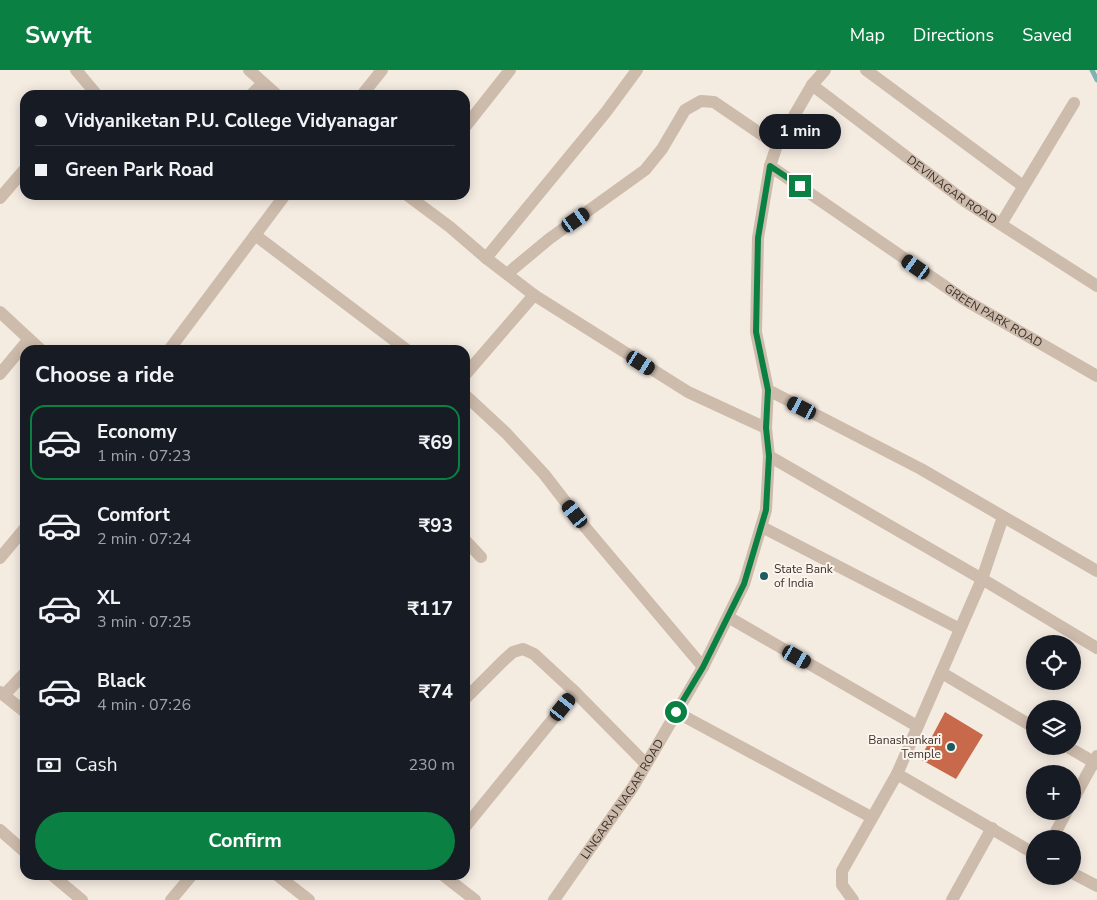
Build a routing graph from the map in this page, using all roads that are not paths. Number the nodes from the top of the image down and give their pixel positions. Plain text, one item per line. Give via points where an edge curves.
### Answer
1 (76, 70) edge
2 (249, 70) edge
3 (382, 70) edge
4 (510, 70) edge
5 (637, 70) edge
6 (825, 70) edge
7 (866, 70) edge
8 (263, 83) junction
9 (812, 85) junction
10 (91, 90) edge
11 (257, 90) edge
12 (271, 90) edge
13 (366, 90) edge
14 (1074, 103) dead end
15 (470, 120) edge
16 (777, 144) junction
17 (770, 166) junction
18 (20, 175) edge
19 (1023, 186) junction
20 (0, 198) edge
21 (281, 200) edge
22 (414, 200) edge
23 (1001, 224) junction
24 (255, 235) junction
25 (486, 258) junction
26 (507, 274) junction
27 (1097, 286) edge
28 (534, 294) junction
29 (0, 312) edge
30 (29, 339) junction
31 (24, 345) edge
32 (36, 345) edge
33 (173, 345) edge
34 (400, 345) edge
35 (20, 350) edge
36 (470, 369) edge
37 (0, 374) edge
38 (1097, 376) edge
39 (768, 390) junction
40 (470, 400) edge
41 (766, 428) junction
42 (769, 456) junction
43 (1003, 517) junction
44 (762, 527) junction
45 (20, 534) edge
46 (470, 546) edge
47 (480, 557) dead end
48 (0, 558) edge
49 (1097, 571) edge
50 (982, 579) junction
51 (728, 617) junction
52 (960, 629) junction
53 (1097, 648) edge
54 (703, 667) junction
55 (942, 673) junction
56 (20, 678) edge
57 (575, 692) junction
58 (2, 694) edge
59 (470, 694) edge
60 (20, 708) edge
61 (676, 712) junction
62 (1026, 723) edge
63 (917, 726) junction
64 (1081, 754) edge
65 (1096, 761) edge
66 (646, 764) junction
67 (897, 774) junction
68 (1081, 787) edge
69 (871, 817) junction
70 (470, 820) edge
71 (992, 828) junction
72 (0, 830) edge
73 (20, 848) edge
74 (1026, 849) edge
75 (1081, 878) edge
76 (58, 880) edge
77 (188, 880) edge
78 (282, 880) edge
79 (449, 880) edge
80 (1097, 886) edge
81 (301, 898) edge
82 (851, 899) edge
83 (82, 900) edge
84 (171, 900) edge
85 (475, 900) edge
86 (554, 900) edge
87 (952, 900) edge

1 - 10 street
2 - 8 street
3 - 13 street
4 - 15 street
5 - 25 street
6 - 9 street, LINGARAJ NAGAR ROAD
7 - 19 street
8 - 11 street
8 - 12 street
9 - 16 street, LINGARAJ NAGAR ROAD
9 - 23 street, DEVINAGAR ROAD via 966,202
14 - 19 street
16 - 17 street, LINGARAJ NAGAR ROAD
16 - 26 street via 714,102 702,101 685,110 645,170
17 - 38 street, GREEN PARK ROAD via 965,300
17 - 39 street, LINGARAJ NAGAR ROAD via 758,238 756,332
18 - 20 street
19 - 23 street
21 - 24 street
22 - 25 street
23 - 27 street, DEVINAGAR ROAD
24 - 33 street
24 - 34 street
25 - 26 street
26 - 28 street
28 - 36 street
28 - 41 street via 688,392
29 - 30 street
30 - 31 street
30 - 32 street
35 - 37 street
39 - 41 street, LINGARAJ NAGAR ROAD
39 - 43 street via 920,469
40 - 54 street via 544,474
41 - 42 street, LINGARAJ NAGAR ROAD
42 - 44 street, LINGARAJ NAGAR ROAD
42 - 50 street
43 - 49 street
43 - 50 street
44 - 51 street, LINGARAJ NAGAR ROAD via 744,584
44 - 52 street
45 - 48 street
46 - 47 street
50 - 52 street
50 - 53 street
51 - 54 street, LINGARAJ NAGAR ROAD
51 - 63 street
52 - 55 street
54 - 61 street, LINGARAJ NAGAR ROAD
55 - 62 street
55 - 63 street
56 - 58 street
57 - 59 street via 534,654 523,649 513,652
57 - 66 street
57 - 70 street
58 - 60 street
61 - 66 street, LINGARAJ NAGAR ROAD
61 - 69 street
63 - 67 street
64 - 65 street
65 - 68 street
66 - 86 street, LINGARAJ NAGAR ROAD
67 - 69 street
67 - 71 street
69 - 82 street via 842,871 842,885
71 - 74 street
71 - 87 street
72 - 73 street
75 - 80 street
76 - 83 street
77 - 84 street
78 - 81 street
79 - 85 street

